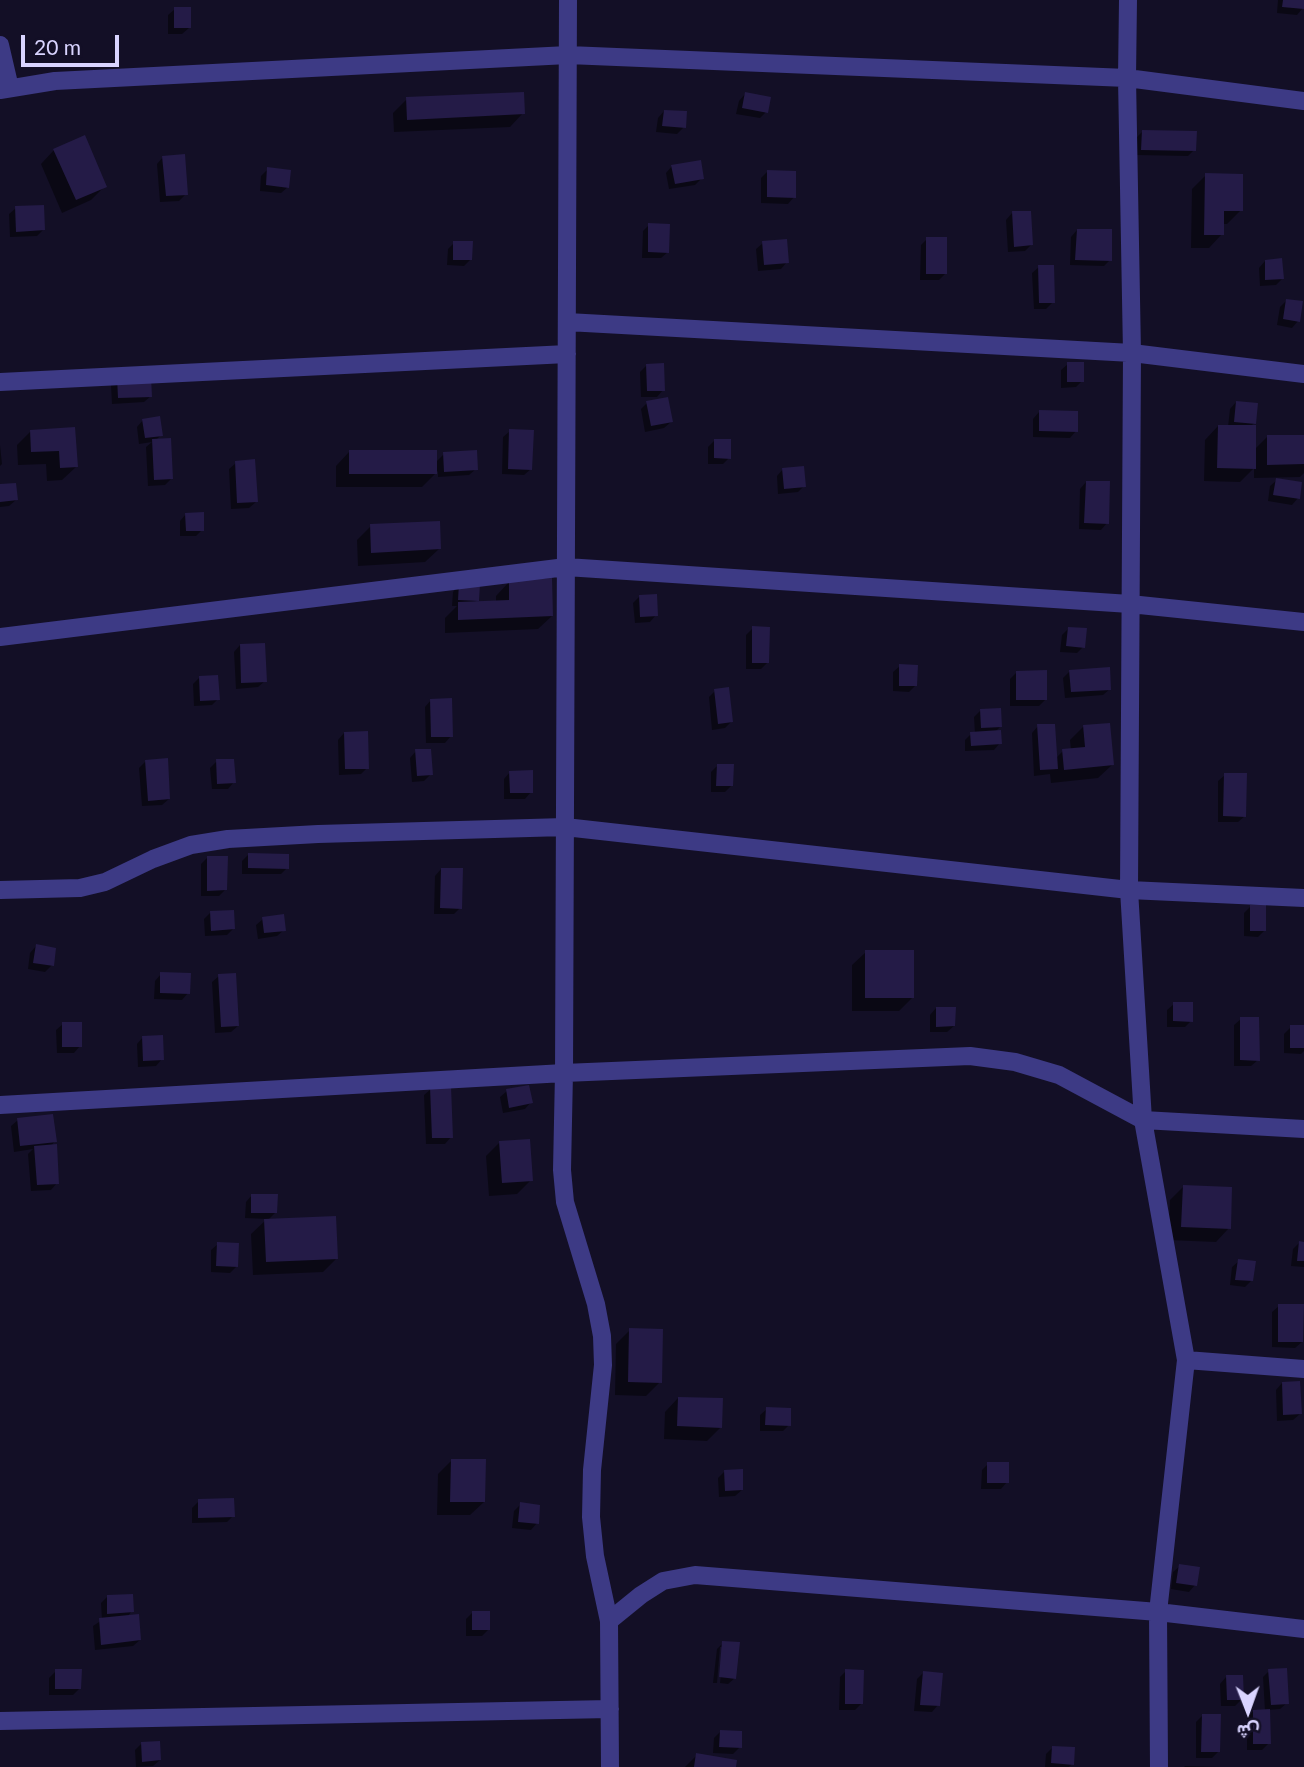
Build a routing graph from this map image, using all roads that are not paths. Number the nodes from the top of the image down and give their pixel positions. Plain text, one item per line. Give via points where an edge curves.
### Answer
1 (568, 0) edge
2 (1128, 0) edge
3 (0, 45) edge
4 (568, 55) junction
5 (1127, 78) junction
6 (5, 89) edge
7 (1304, 101) edge
8 (566, 322) junction
9 (1132, 353) junction
10 (566, 354) junction
11 (1304, 374) edge
12 (0, 382) edge
13 (566, 567) junction
14 (1130, 604) junction
15 (1304, 622) edge
16 (0, 637) edge
17 (565, 827) junction
18 (0, 890) edge
19 (1129, 890) junction
20 (1304, 898) edge
21 (564, 1073) junction
22 (0, 1105) edge
23 (1143, 1120) junction
24 (1304, 1129) edge
25 (1186, 1360) junction
26 (1304, 1369) edge
27 (1158, 1612) junction
28 (609, 1621) junction
29 (1304, 1629) edge
30 (610, 1709) junction
31 (0, 1721) edge
32 (610, 1767) edge
33 (1159, 1767) edge

1 - 4 street
2 - 5 street
3 - 6 street
4 - 5 street
4 - 6 street via 55,81
4 - 8 street
5 - 7 street
5 - 9 street
8 - 9 street
8 - 10 street
9 - 11 street
9 - 14 street
10 - 12 street
10 - 13 street
13 - 14 street
13 - 16 street
13 - 17 street
14 - 15 street
14 - 19 street
17 - 18 street via 228,839 191,845 80,888
17 - 19 street
17 - 21 street
19 - 20 street
19 - 23 street
21 - 22 street
21 - 23 street via 970,1056 1015,1062 1059,1075
21 - 28 street via 565,1202 602,1336 591,1517
23 - 24 street
23 - 25 street
25 - 26 street
25 - 27 street
27 - 28 street via 695,1575 663,1581
27 - 29 street
27 - 33 street
28 - 30 street
30 - 31 street
30 - 32 street

